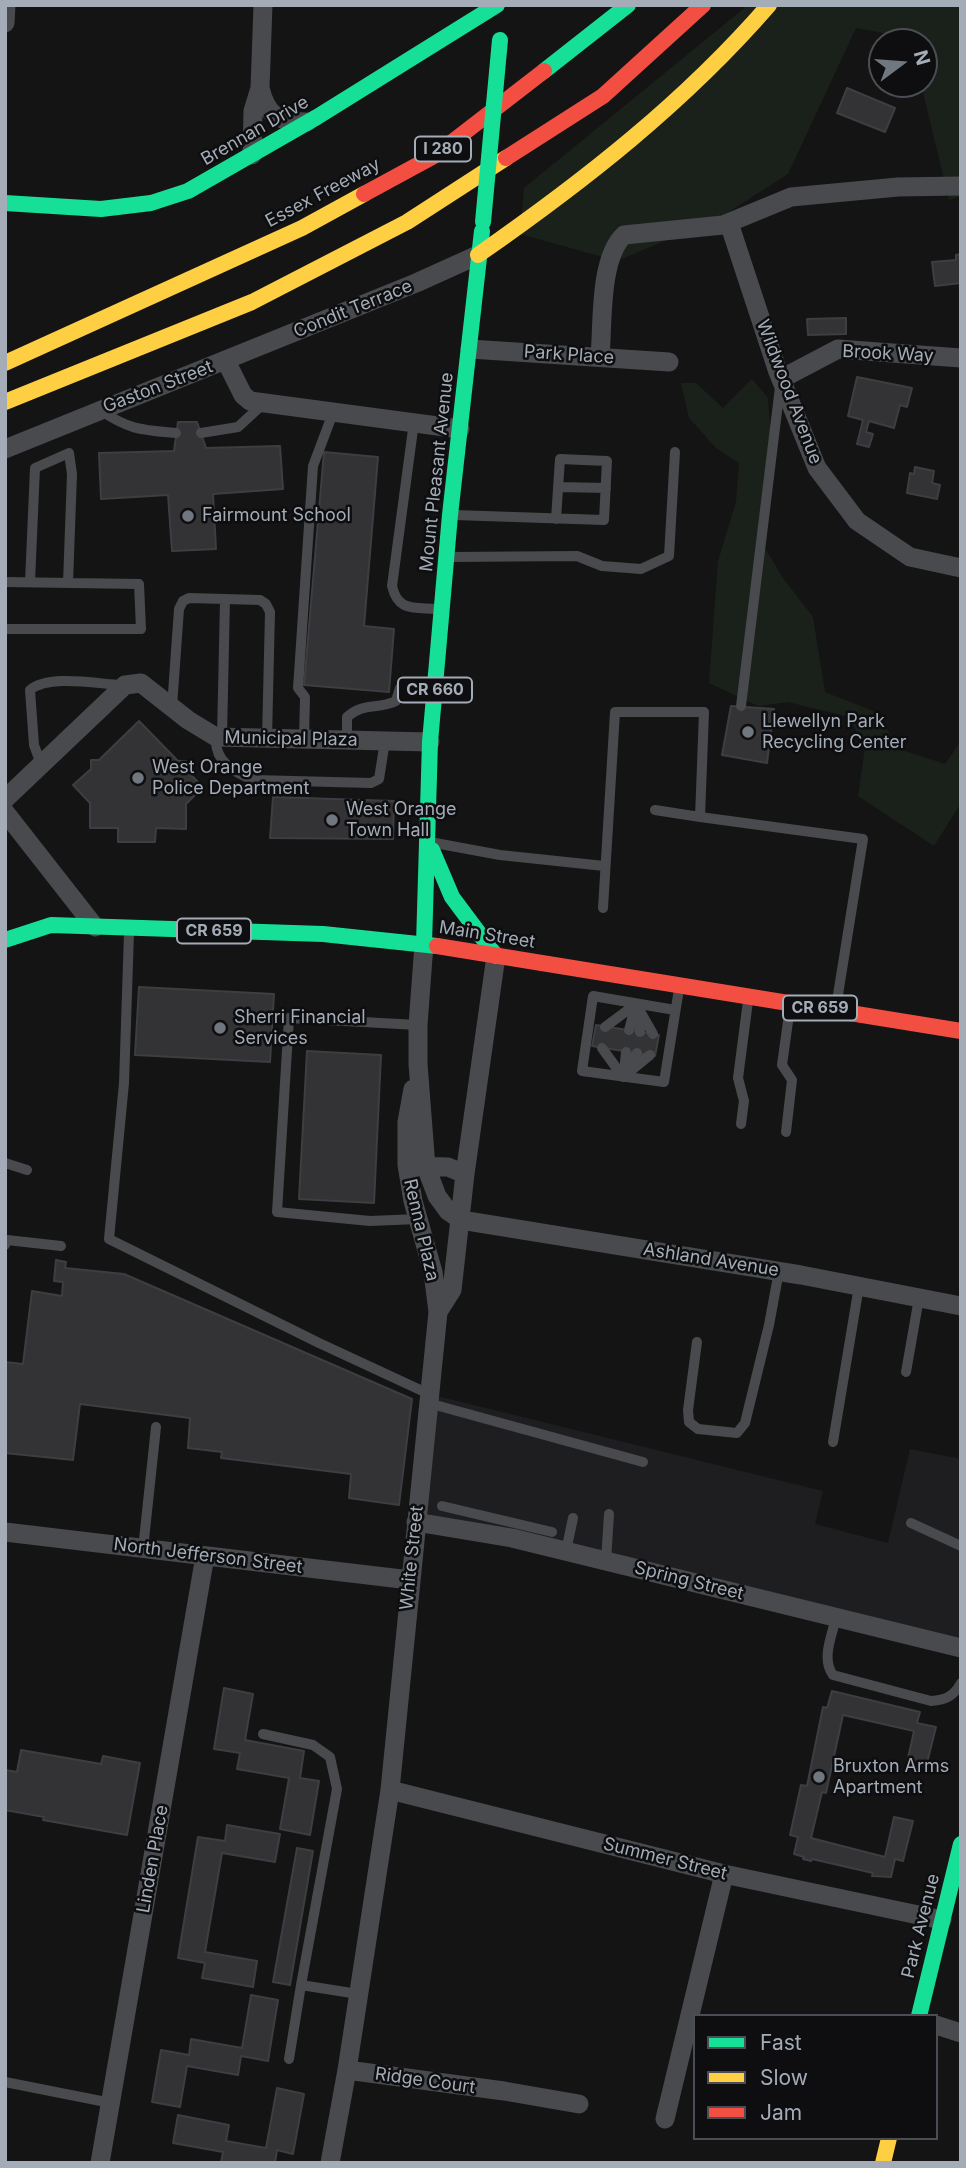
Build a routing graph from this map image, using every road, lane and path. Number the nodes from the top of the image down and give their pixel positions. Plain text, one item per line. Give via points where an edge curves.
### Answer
1 (6, 5) edge
2 (263, 5) edge
3 (628, 5) edge
4 (703, 5) edge
5 (769, 5) edge
6 (500, 19) edge
7 (5, 23) edge
8 (260, 88) junction
9 (309, 122) junction
10 (252, 155) junction
11 (961, 186) edge
12 (5, 203) edge
13 (729, 223) junction
14 (478, 255) junction
15 (470, 349) junction
16 (600, 357) junction
17 (961, 358) edge
18 (226, 360) junction
19 (669, 362) dead end
20 (5, 363) edge
21 (781, 379) junction
22 (5, 402) edge
23 (263, 404) junction
24 (99, 410) junction
25 (333, 413) junction
26 (414, 422) junction
27 (460, 429) junction
28 (176, 433) dead end
29 (201, 433) dead end
30 (5, 449) edge
31 (675, 452) dead end
32 (558, 486) junction
33 (606, 488) junction
34 (450, 515) junction
35 (556, 519) junction
36 (447, 557) junction
37 (961, 568) edge
38 (5, 582) edge
39 (30, 582) junction
40 (68, 583) junction
41 (225, 599) junction
42 (442, 610) junction
43 (5, 629) edge
44 (125, 685) junction
45 (400, 688) dead end
46 (741, 706) dead end
47 (172, 707) junction
48 (219, 737) junction
49 (267, 738) junction
50 (304, 739) junction
51 (347, 740) junction
52 (385, 741) junction
53 (430, 743) junction
54 (41, 765) junction
55 (5, 799) edge
56 (655, 810) dead end
57 (5, 812) edge
58 (700, 817) junction
59 (428, 842) junction
60 (604, 866) junction
61 (603, 908) dead end
62 (95, 927) junction
63 (129, 929) junction
64 (5, 940) edge
65 (424, 944) junction
66 (496, 956) junction
67 (596, 972) junction
68 (680, 986) junction
69 (748, 997) junction
70 (593, 1000) junction
71 (791, 1003) junction
72 (636, 1004) junction
73 (675, 1010) junction
74 (835, 1011) junction
75 (418, 1025) junction
76 (610, 1027) dead end
77 (635, 1031) dead end
78 (961, 1031) edge
79 (653, 1034) dead end
80 (607, 1048) dead end
81 (631, 1052) dead end
82 (650, 1055) dead end
83 (623, 1077) junction
84 (741, 1124) dead end
85 (786, 1132) dead end
86 (5, 1163) edge
87 (416, 1166) junction
88 (27, 1170) dead end
89 (466, 1174) junction
90 (418, 1219) junction
91 (461, 1220) junction
92 (5, 1245) edge
93 (61, 1246) dead end
94 (779, 1271) junction
95 (859, 1286) junction
96 (919, 1297) junction
97 (961, 1306) edge
98 (438, 1312) junction
99 (697, 1342) dead end
100 (906, 1372) dead end
101 (428, 1398) junction
102 (156, 1427) dead end
103 (833, 1442) dead end
104 (643, 1462) dead end
105 (442, 1506) dead end
106 (609, 1514) dead end
107 (573, 1518) dead end
108 (416, 1522) junction
109 (911, 1523) dead end
110 (514, 1531) junction
111 (5, 1532) edge
112 (552, 1532) dead end
113 (961, 1546) edge
114 (143, 1549) junction
115 (566, 1551) junction
116 (205, 1556) junction
117 (606, 1561) junction
118 (410, 1580) junction
119 (836, 1618) junction
120 (961, 1648) edge
121 (961, 1683) edge
122 (262, 1734) dead end
123 (390, 1790) junction
124 (961, 1844) edge
125 (724, 1874) junction
126 (946, 1917) junction
127 (301, 1985) junction
128 (358, 1994) junction
129 (920, 2014) edge
130 (938, 2026) edge
131 (961, 2033) edge
132 (289, 2059) dead end
133 (347, 2070) junction
134 (5, 2082) edge
135 (111, 2103) junction
136 (579, 2104) dead end
137 (665, 2119) dead end
138 (888, 2140) edge
139 (100, 2163) edge
140 (330, 2163) edge
141 (883, 2163) edge

1 - 7 street
2 - 8 street
3 - 20 main road, Essex Freeway / I 280 via 434,156 302,228
4 - 22 main road, I 280 via 603,96 407,222 252,302
5 - 14 main road via 741,40 661,115 551,204
6 - 9 main road, Brennan Drive
6 - 14 main road, Mount Pleasant Avenue / CR 660, bridge
8 - 9 street via 264,103 275,116 287,122
8 - 10 street via 253,111
9 - 10 main road, Brennan Drive
10 - 12 main road, Brennan Drive via 188,191 151,203 101,209
11 - 13 street via 791,197
13 - 16 street via 624,234 617,241 608,264
13 - 21 street, Wildwood Avenue
14 - 15 main road, Mount Pleasant Avenue / CR 660
14 - 18 street, Condit Terrace
15 - 16 street, Park Place
15 - 27 main road, Mount Pleasant Avenue / CR 660
16 - 19 street, Park Place
17 - 21 street, Brook Way via 838,349
18 - 23 street, Gaston Street via 243,395
18 - 24 street, Gaston Street
21 - 37 street, Wildwood Avenue via 817,468 857,521 910,556
21 - 46 lane
23 - 25 street
23 - 29 lane via 238,427
24 - 28 lane via 133,429
24 - 30 street, Gaston Street
25 - 26 street
25 - 50 lane via 313,466 298,688 305,697
26 - 27 street
26 - 42 lane via 392,586 402,606
27 - 34 main road, Mount Pleasant Avenue / CR 660
31 - 36 lane via 669,556 642,569 602,566 577,556
32 - 33 lane
32 - 33 lane via 560,458 607,461
32 - 35 lane
33 - 35 lane via 604,520
34 - 35 lane
34 - 36 main road, Mount Pleasant Avenue / CR 660
36 - 42 main road, Mount Pleasant Avenue / CR 660
38 - 39 lane
39 - 40 lane
39 - 40 lane via 35,468 69,453
40 - 43 lane via 139,584 141,628
41 - 47 lane via 188,597 179,608
41 - 48 lane
41 - 49 lane via 260,600 270,612
42 - 53 main road, Mount Pleasant Avenue / CR 660
44 - 47 street, Municipal Plaza via 141,684
44 - 54 street
44 - 54 lane via 55,681 38,683 30,690 34,745
45 - 51 lane via 396,701 358,707 347,717
47 - 48 street, Municipal Plaza
48 - 49 street, Municipal Plaza
48 - 52 lane via 215,748 220,759 254,780 371,783 379,779
49 - 50 street, Municipal Plaza
50 - 51 street, Municipal Plaza
51 - 52 street, Municipal Plaza
52 - 53 street, Municipal Plaza
53 - 59 main road, Mount Pleasant Avenue / CR 660
54 - 55 street
56 - 58 lane
57 - 62 street
58 - 60 lane via 705,712 615,712
58 - 74 lane via 863,839
59 - 60 lane
59 - 65 main road, Mount Pleasant Avenue / CR 660
59 - 66 main road via 452,897
60 - 61 lane
62 - 63 main road, Main Street / CR 659
62 - 64 main road, Main Street / CR 659 via 51,925
63 - 65 main road, Main Street / CR 659 via 323,934
63 - 101 lane via 124,1083 109,1239
65 - 66 main road, Main Street / CR 659
65 - 75 street, Renna Plaza
66 - 67 main road, Main Street / CR 659
66 - 89 street, White Street
67 - 68 main road, Main Street / CR 659
67 - 70 lane
68 - 69 main road, Main Street / CR 659
68 - 73 lane
69 - 71 main road, Main Street / CR 659
69 - 84 lane via 738,1078 744,1101
70 - 72 lane via 593,996
70 - 83 lane via 583,1071
71 - 74 main road, Main Street / CR 659
71 - 85 lane via 782,1065 793,1080
72 - 73 lane
72 - 76 lane
72 - 77 lane
72 - 79 lane
73 - 83 lane via 664,1082
74 - 78 main road, Main Street / CR 659
75 - 87 street, Renna Plaza via 418,1064 407,1122
75 - 90 lane via 289,1018 277,1212 370,1221
80 - 83 lane
81 - 83 lane
82 - 83 lane
86 - 88 lane
87 - 89 street via 448,1167
87 - 90 street, Renna Plaza
87 - 91 street, Renna Plaza
89 - 91 street, White Street
90 - 98 street, Renna Plaza via 433,1272
91 - 94 street, Ashland Avenue
91 - 98 street, White Street via 452,1290
92 - 93 lane via 7,1240
94 - 95 street, Ashland Avenue
94 - 99 lane via 744,1423 737,1433 698,1429 689,1422
95 - 96 street, Ashland Avenue
95 - 103 lane
96 - 97 street, Ashland Avenue
96 - 100 lane
98 - 101 street, White Street
101 - 104 lane
101 - 108 street, White Street
102 - 114 lane
105 - 110 lane
106 - 117 lane
107 - 115 lane
108 - 110 street, Spring Street
108 - 118 street, White Street
109 - 113 lane
110 - 112 lane
110 - 115 street, Spring Street
111 - 114 street, North Jefferson Street
114 - 116 street, North Jefferson Street
115 - 117 street, Spring Street
116 - 118 street, North Jefferson Street
116 - 135 street, Linden Place
117 - 119 street, Spring Street
118 - 123 street, White Street
119 - 120 street, Spring Street
119 - 121 lane via 827,1657 833,1675 931,1701 953,1695
122 - 127 lane via 313,1745 330,1756 337,1788
123 - 125 street, Summer Street
123 - 128 street, White Street
124 - 126 main road, Park Avenue
125 - 126 street, Summer Street
125 - 137 street
126 - 129 main road, Park Avenue
127 - 128 lane
127 - 132 lane
128 - 133 street, White Street
130 - 131 street
133 - 136 street, Ridge Court
133 - 140 street, White Street
134 - 135 lane
135 - 139 street, Linden Place
138 - 141 main road

